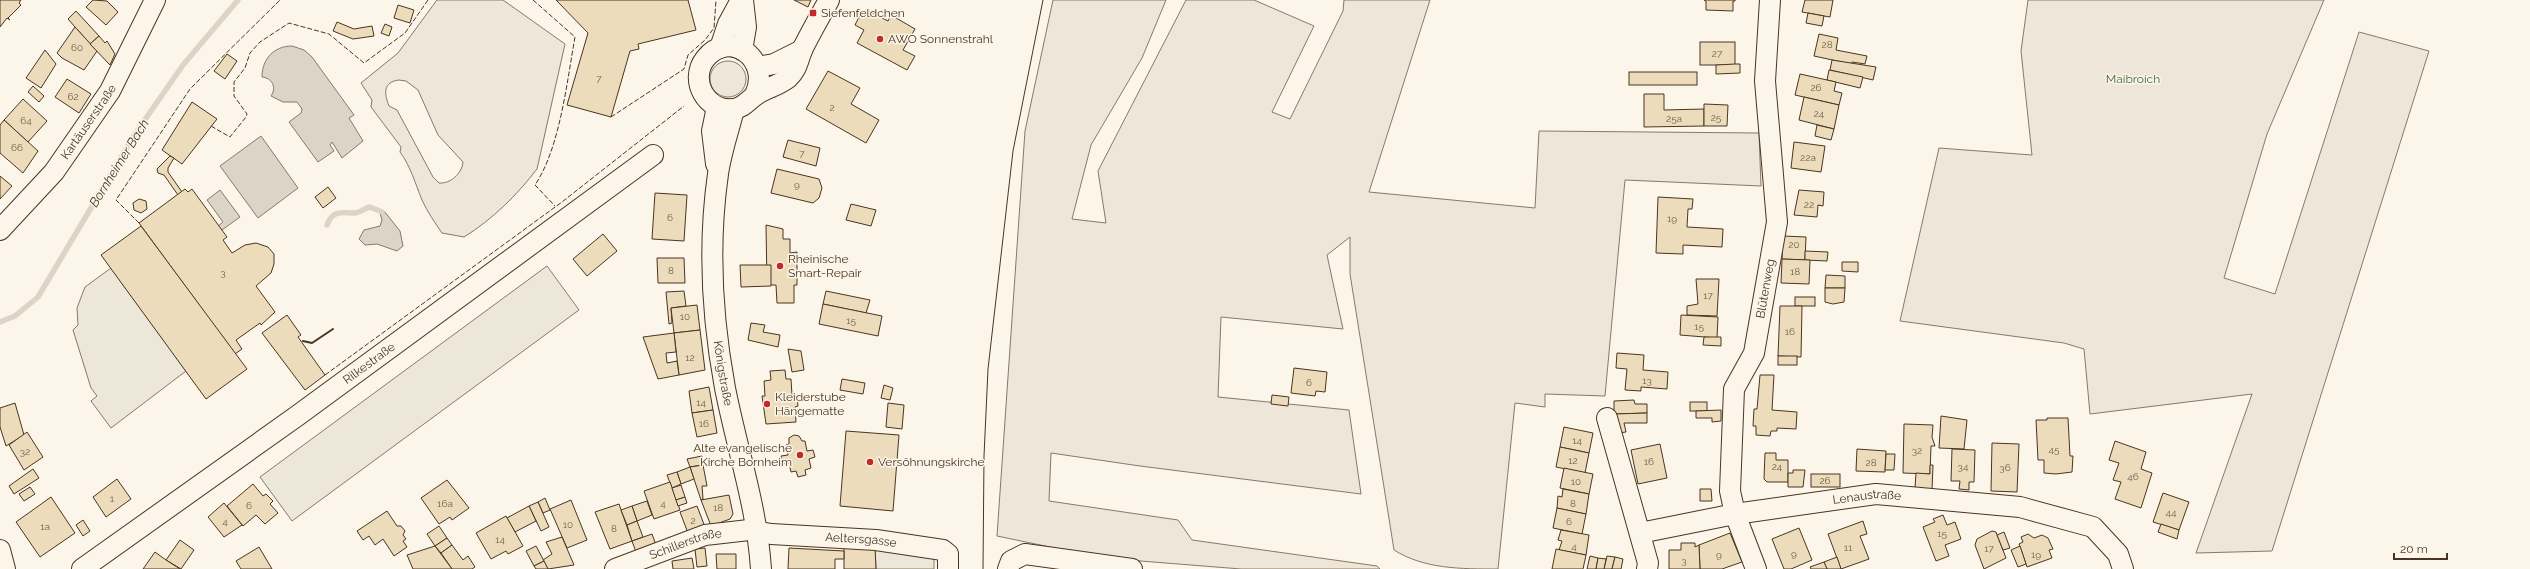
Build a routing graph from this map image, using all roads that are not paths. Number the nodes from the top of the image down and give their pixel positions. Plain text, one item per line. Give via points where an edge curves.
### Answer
1 (155, 0) edge
2 (742, 0) edge
3 (829, 0) edge
4 (1770, 0) edge
5 (720, 48) junction
6 (742, 50) junction
7 (802, 50) junction
8 (758, 67) junction
9 (756, 95) junction
10 (726, 108) junction
11 (654, 155) dead end
12 (0, 230) edge
13 (1607, 418) dead end
14 (1735, 514) junction
15 (758, 532) junction
16 (1640, 533) junction
17 (0, 550) edge
18 (5, 569) edge
19 (82, 569) edge
20 (615, 569) edge
21 (761, 569) edge
22 (948, 569) edge
23 (1008, 569) edge
24 (1124, 569) edge
25 (1647, 569) edge
26 (1756, 569) edge
27 (2123, 569) edge

1 - 12 street, Kartäuserstraße via 110,91 54,172
2 - 5 street via 728,24
2 - 6 street via 746,27
3 - 7 street
4 - 14 street, Blütenweg via 1765,82 1777,222 1754,354 1734,389 1730,490
5 - 6 street via 735,47
5 - 10 street via 705,58 699,75 702,91 711,103
6 - 8 street via 755,60
7 - 8 street via 774,64
7 - 9 street via 797,67 789,77
8 - 9 street via 760,77
9 - 10 street via 742,106
10 - 15 street, Königstraße via 712,131 718,173 713,241 714,304 726,389
11 - 19 street, Rilkestraße via 303,412
13 - 16 street via 1627,495
14 - 16 street, Lenaustraße
14 - 26 street, Blütenweg
14 - 27 street, Lenaustraße via 1876,494 2020,507 2093,527 2118,554
15 - 20 street, Schillerstraße via 749,530 705,535
15 - 21 street, Königstraße
15 - 22 street, Aeltersgasse via 876,540 943,550 948,554
16 - 25 street via 1648,563
17 - 18 street
23 - 24 street via 1011,561 1025,554

